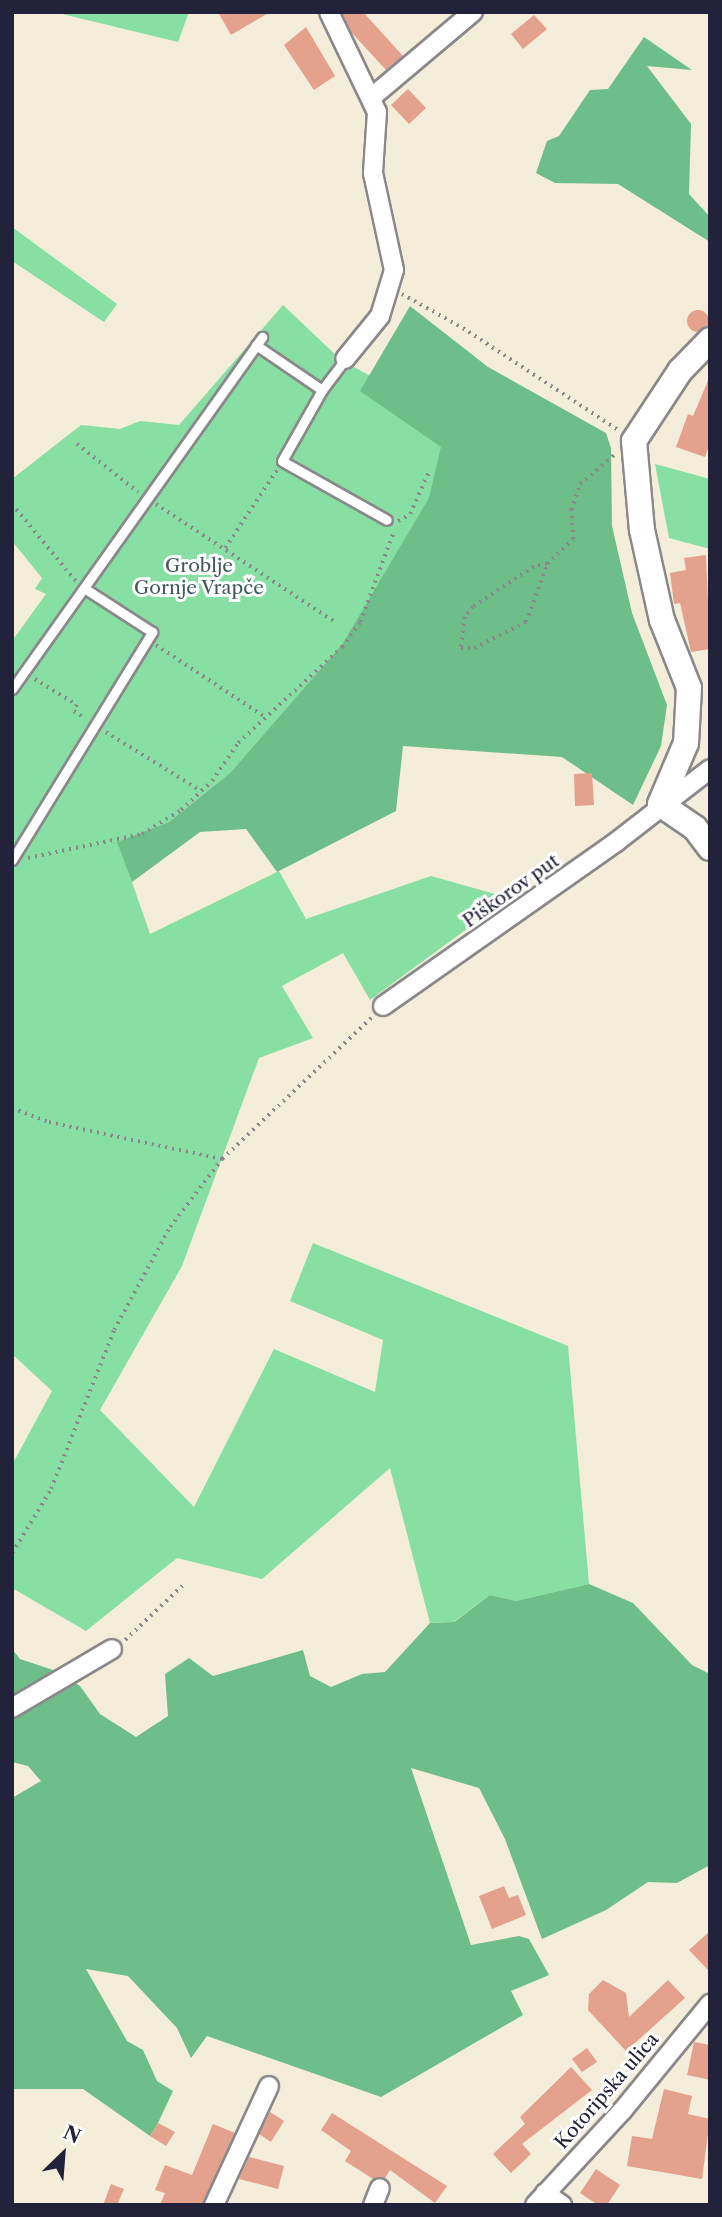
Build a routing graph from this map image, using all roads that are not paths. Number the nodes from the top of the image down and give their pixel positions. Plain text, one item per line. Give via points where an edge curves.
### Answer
1 (329, 12) edge
2 (473, 12) edge
3 (372, 97) junction
4 (710, 340) edge
5 (345, 359) joint
6 (322, 390) junction
7 (387, 520) dead end
8 (84, 588) junction
9 (12, 689) edge
10 (710, 769) edge
11 (661, 808) junction
12 (710, 848) edge
13 (16, 860) edge
14 (383, 1006) road end
15 (112, 1649) road end
16 (12, 1708) edge
17 (710, 2004) edge
18 (269, 2086) dead end
19 (540, 2199) edge
20 (214, 2205) edge
21 (562, 2205) edge

1 - 3 street
2 - 3 street
3 - 5 street via 377,112 373,173 393,249 391,288 380,316
4 - 11 street via 680,371 632,440 642,530 662,620 689,688 686,743 660,797
5 - 6 lane
6 - 7 lane via 284,464
6 - 8 lane via 259,341
8 - 9 lane
8 - 13 lane via 149,629 148,640
10 - 11 street, Piškorov put
11 - 12 street via 695,828
11 - 14 street, Piškorov put
15 - 16 street
17 - 19 street, Kotoripska ulica via 622,2111
18 - 20 street
19 - 21 street

